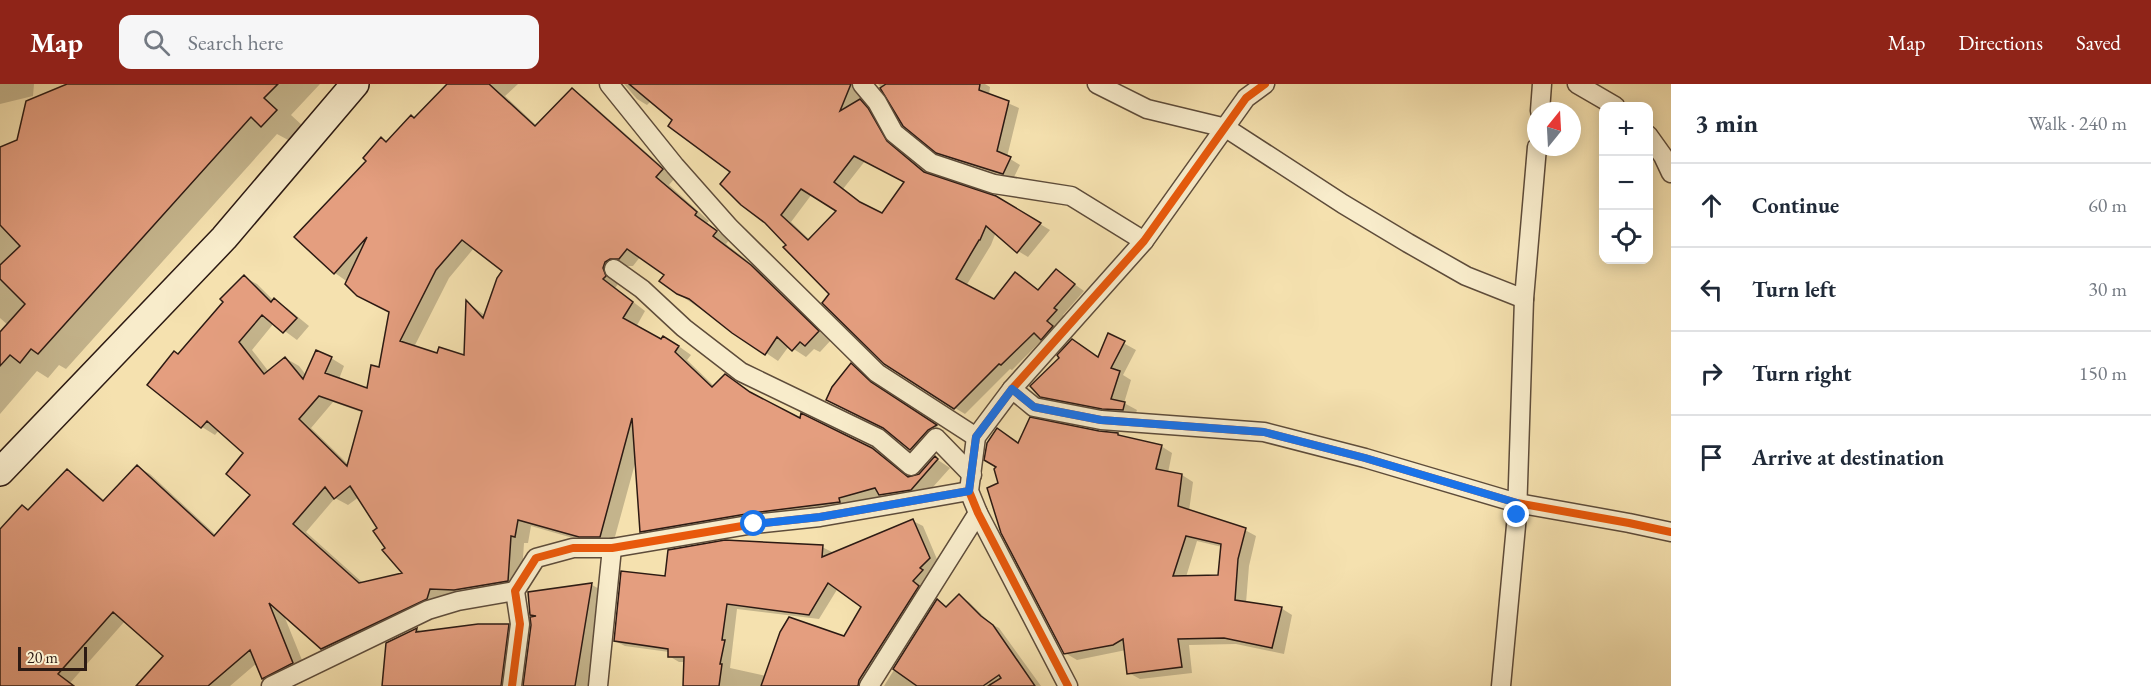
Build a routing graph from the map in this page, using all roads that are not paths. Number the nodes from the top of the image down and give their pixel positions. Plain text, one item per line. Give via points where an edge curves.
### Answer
1 (355, 84) edge
2 (609, 84) edge
3 (862, 84) edge
4 (1097, 84) edge
5 (1265, 84) edge
6 (1542, 84) edge
7 (1577, 84) edge
8 (1541, 102) edge
9 (1608, 102) edge
10 (1226, 128) junction
11 (1653, 142) edge
12 (1536, 156) edge
13 (1671, 173) edge
14 (1144, 241) junction
15 (614, 269) dead end
16 (1524, 299) junction
17 (1012, 389) junction
18 (976, 437) junction
19 (0, 472) edge
20 (970, 483) junction
21 (1517, 503) junction
22 (978, 513) junction
23 (1671, 532) edge
24 (612, 548) junction
25 (515, 591) junction
26 (271, 686) edge
27 (512, 686) edge
28 (598, 686) edge
29 (869, 686) edge
30 (1068, 686) edge
31 (1501, 686) edge

1 - 19 main road via 224,238
2 - 18 street via 729,227 877,373
3 - 14 street via 894,133 931,163 994,184 1071,196
4 - 10 street via 1147,109
5 - 10 street via 1246,98
6 - 8 street
7 - 9 street
10 - 14 street
10 - 16 street via 1408,243 1466,276
11 - 13 street
12 - 16 street
14 - 17 street
15 - 20 street via 741,372 878,438 911,466 936,438
16 - 21 street
17 - 18 street
17 - 21 street via 1034,407 1101,420 1264,432
18 - 20 street
20 - 22 street
20 - 24 street via 820,517
21 - 23 street
21 - 31 street
22 - 29 street
22 - 30 street
24 - 25 street via 573,548 536,558
24 - 28 street
25 - 26 street via 428,610
25 - 27 street via 520,624

